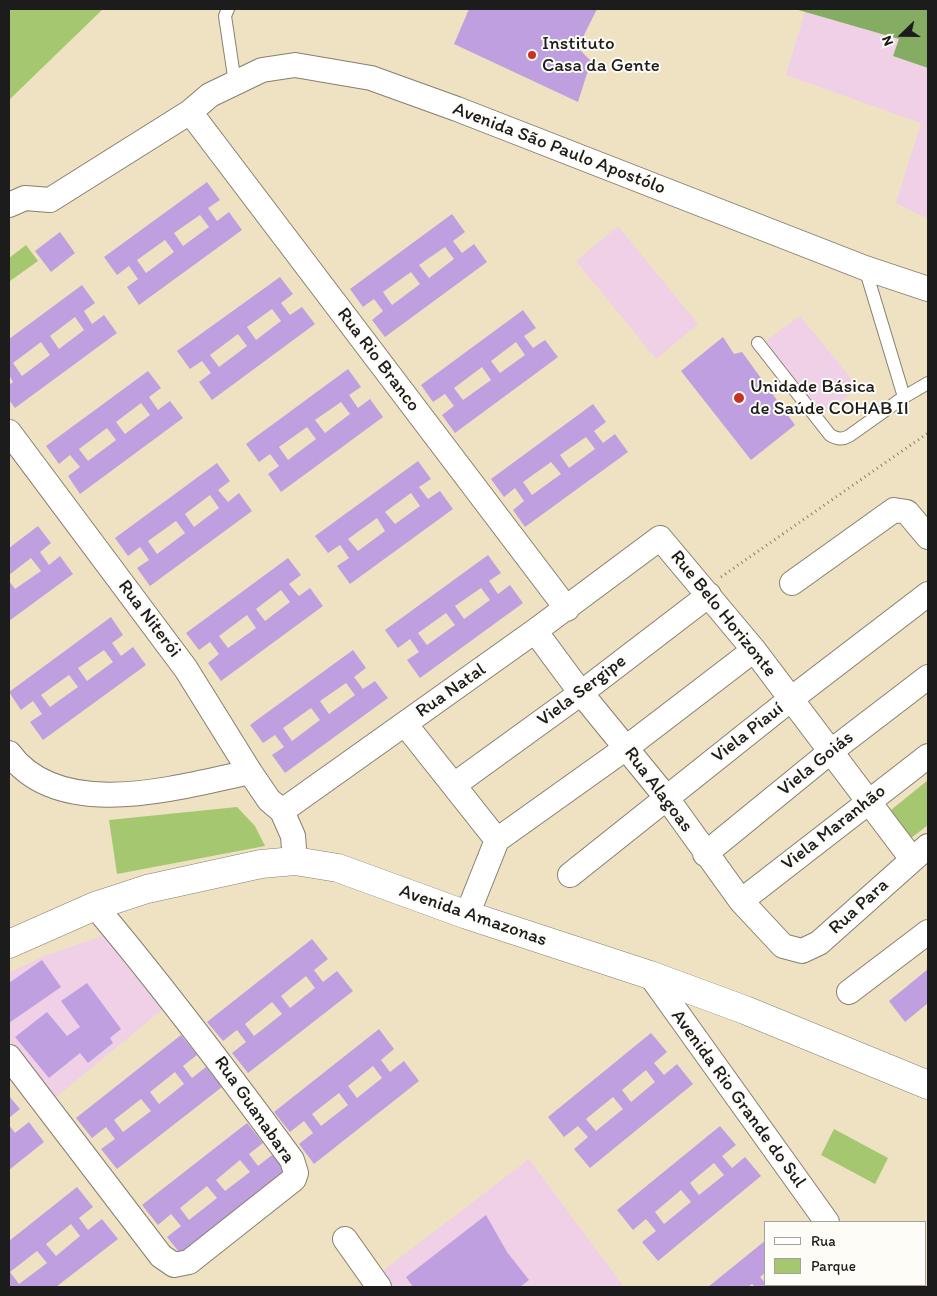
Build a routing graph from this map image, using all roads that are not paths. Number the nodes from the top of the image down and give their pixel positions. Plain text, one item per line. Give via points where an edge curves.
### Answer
1 (228, 9) edge
2 (235, 83) junction
3 (190, 112) junction
4 (9, 205) edge
5 (865, 268) junction
6 (928, 289) edge
7 (758, 343) dead end
8 (928, 383) edge
9 (904, 397) junction
10 (9, 432) edge
11 (928, 536) edge
12 (660, 538) joint
13 (792, 583) dead end
14 (707, 592) junction
15 (928, 594) edge
16 (567, 608) junction
17 (535, 631) junction
18 (754, 650) junction
19 (928, 677) edge
20 (581, 692) junction
21 (791, 699) junction
22 (405, 724) junction
23 (626, 748) junction
24 (830, 752) junction
25 (9, 753) edge
26 (928, 756) edge
27 (250, 772) junction
28 (454, 785) junction
29 (666, 797) junction
30 (868, 802) junction
31 (282, 811) junction
32 (497, 840) junction
33 (920, 852) edge
34 (705, 854) junction
35 (295, 861) junction
36 (570, 875) dead end
37 (741, 900) junction
38 (95, 906) junction
39 (467, 915) junction
40 (928, 932) edge
41 (9, 944) edge
42 (783, 946) joint
43 (650, 975) junction
44 (850, 992) dead end
45 (9, 1057) edge
46 (928, 1084) edge
47 (826, 1221) edge
48 (345, 1239) dead end
49 (379, 1287) edge

1 - 2 lane via 225,16
2 - 3 street, Avenida São Paulo Apostólo via 210,95
2 - 5 street, Avenida São Paulo Apostólo via 262,70 295,65 371,78 457,108
3 - 4 street, Avenida São Paulo Apostólo via 50,200 25,198
3 - 16 street, Rua Rio Branco
5 - 6 street, Avenida São Paulo Apostólo
5 - 9 lane
7 - 9 lane via 830,435 843,439 850,436
8 - 9 lane
10 - 27 street, Rua Niterói via 186,669
11 - 13 street via 907,512 894,510
12 - 14 street, Rue Belo Horizonte
12 - 16 street, Rua Natal
14 - 18 street, Rue Belo Horizonte
14 - 20 street, Viela Sergipe
15 - 21 street, Viela Piauí
16 - 17 street, Rua Natal
17 - 20 street, Rua Alagoas
17 - 22 street, Rua Natal
18 - 21 street, Rue Belo Horizonte
18 - 23 street
19 - 24 street, Viela Goiás
20 - 23 street, Rua Alagoas
20 - 28 street, Viela Sergipe
21 - 24 street, Rue Belo Horizonte
21 - 29 street, Viela Piauí
22 - 28 street
22 - 31 street, Rua Natal
23 - 29 street, Rua Alagoas
23 - 32 street
24 - 30 street, Rue Belo Horizonte
24 - 34 street, Viela Goiás
25 - 27 street via 30,775 44,784 62,790 97,794 153,792
26 - 30 street, Viela Maranhão
27 - 31 street, Rua Niterói via 269,800
28 - 32 street
29 - 34 street, Rua Alagoas
29 - 36 street, Viela Piauí
30 - 33 street, Rue Belo Horizonte
30 - 37 street, Viela Maranhão
31 - 35 street via 293,836
32 - 39 street
33 - 42 street, Rua Para via 819,943 802,951
34 - 37 street, Rua Alagoas
35 - 38 street, Avenida Amazonas via 261,864 147,889
35 - 39 street, Avenida Amazonas via 338,868
37 - 42 street, Rua Alagoas
38 - 41 street, Avenida Amazonas
38 - 45 street, Rua Guanabara via 182,1011 237,1084 292,1160 294,1179 189,1262 174,1265 161,1256
39 - 43 street, Avenida Amazonas
40 - 44 street
43 - 46 street, Avenida Amazonas
43 - 47 street, Avenida Rio Grande do Sul
48 - 49 street

